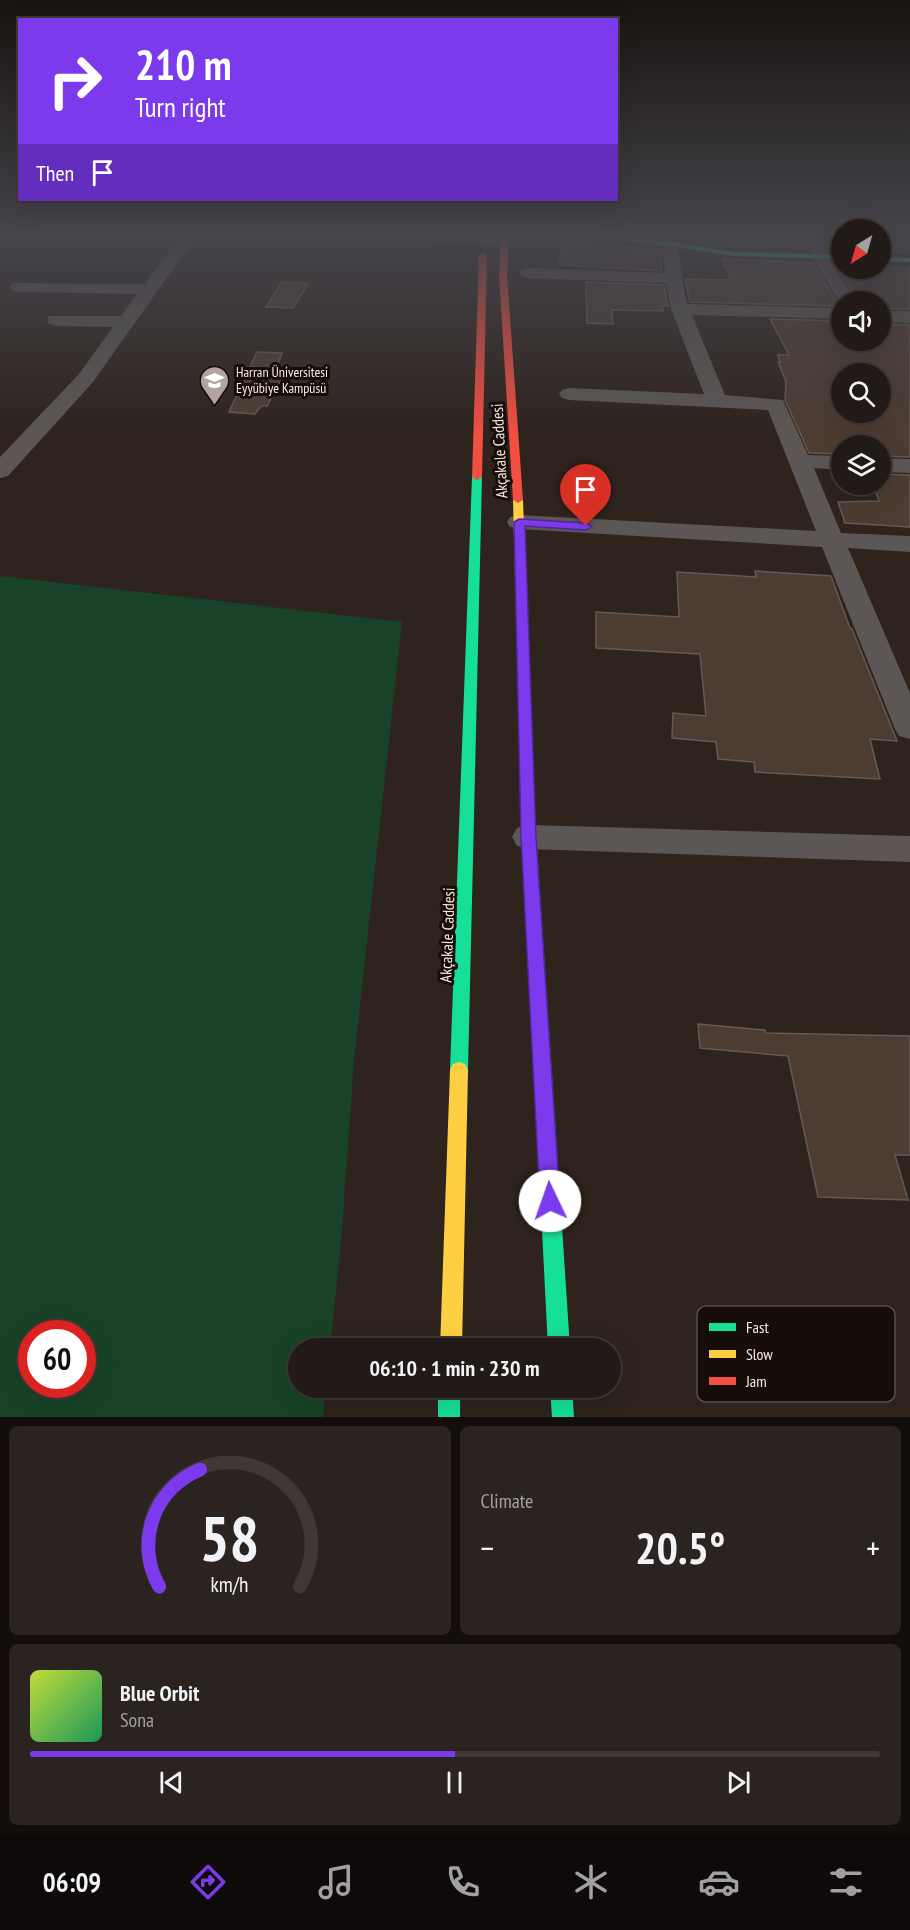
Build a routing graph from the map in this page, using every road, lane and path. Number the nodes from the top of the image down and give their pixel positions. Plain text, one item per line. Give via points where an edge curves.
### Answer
1 (140, 301) edge
2 (482, 301) edge
3 (505, 301) edge
4 (678, 301) edge
5 (680, 309) junction
6 (831, 314) edge
7 (891, 316) edge
8 (910, 317) edge
9 (56, 320) dead end
10 (125, 322) junction
11 (569, 394) dead end
12 (717, 402) junction
13 (800, 461) junction
14 (831, 462) edge
15 (891, 465) edge
16 (910, 466) edge
17 (0, 471) edge
18 (519, 522) junction
19 (832, 541) junction
20 (910, 544) edge
21 (910, 729) edge
22 (529, 837) junction
23 (910, 849) edge
24 (451, 1338) edge
25 (558, 1338) edge
26 (449, 1398) edge
27 (562, 1398) edge
28 (448, 1417) edge
29 (563, 1417) edge

1 - 10 street
2 - 24 main road, Akçakale Caddesi
3 - 18 main road, Akçakale Caddesi
4 - 5 street
5 - 6 street
5 - 12 street
7 - 8 street
9 - 10 street
10 - 17 street via 86,378
11 - 12 street
12 - 13 street via 776,404
13 - 14 street
13 - 19 street
15 - 16 street
18 - 19 street
18 - 22 main road, Akçakale Caddesi
19 - 20 street
19 - 21 street
22 - 23 street
22 - 25 main road, Akçakale Caddesi
26 - 28 main road
27 - 29 main road

